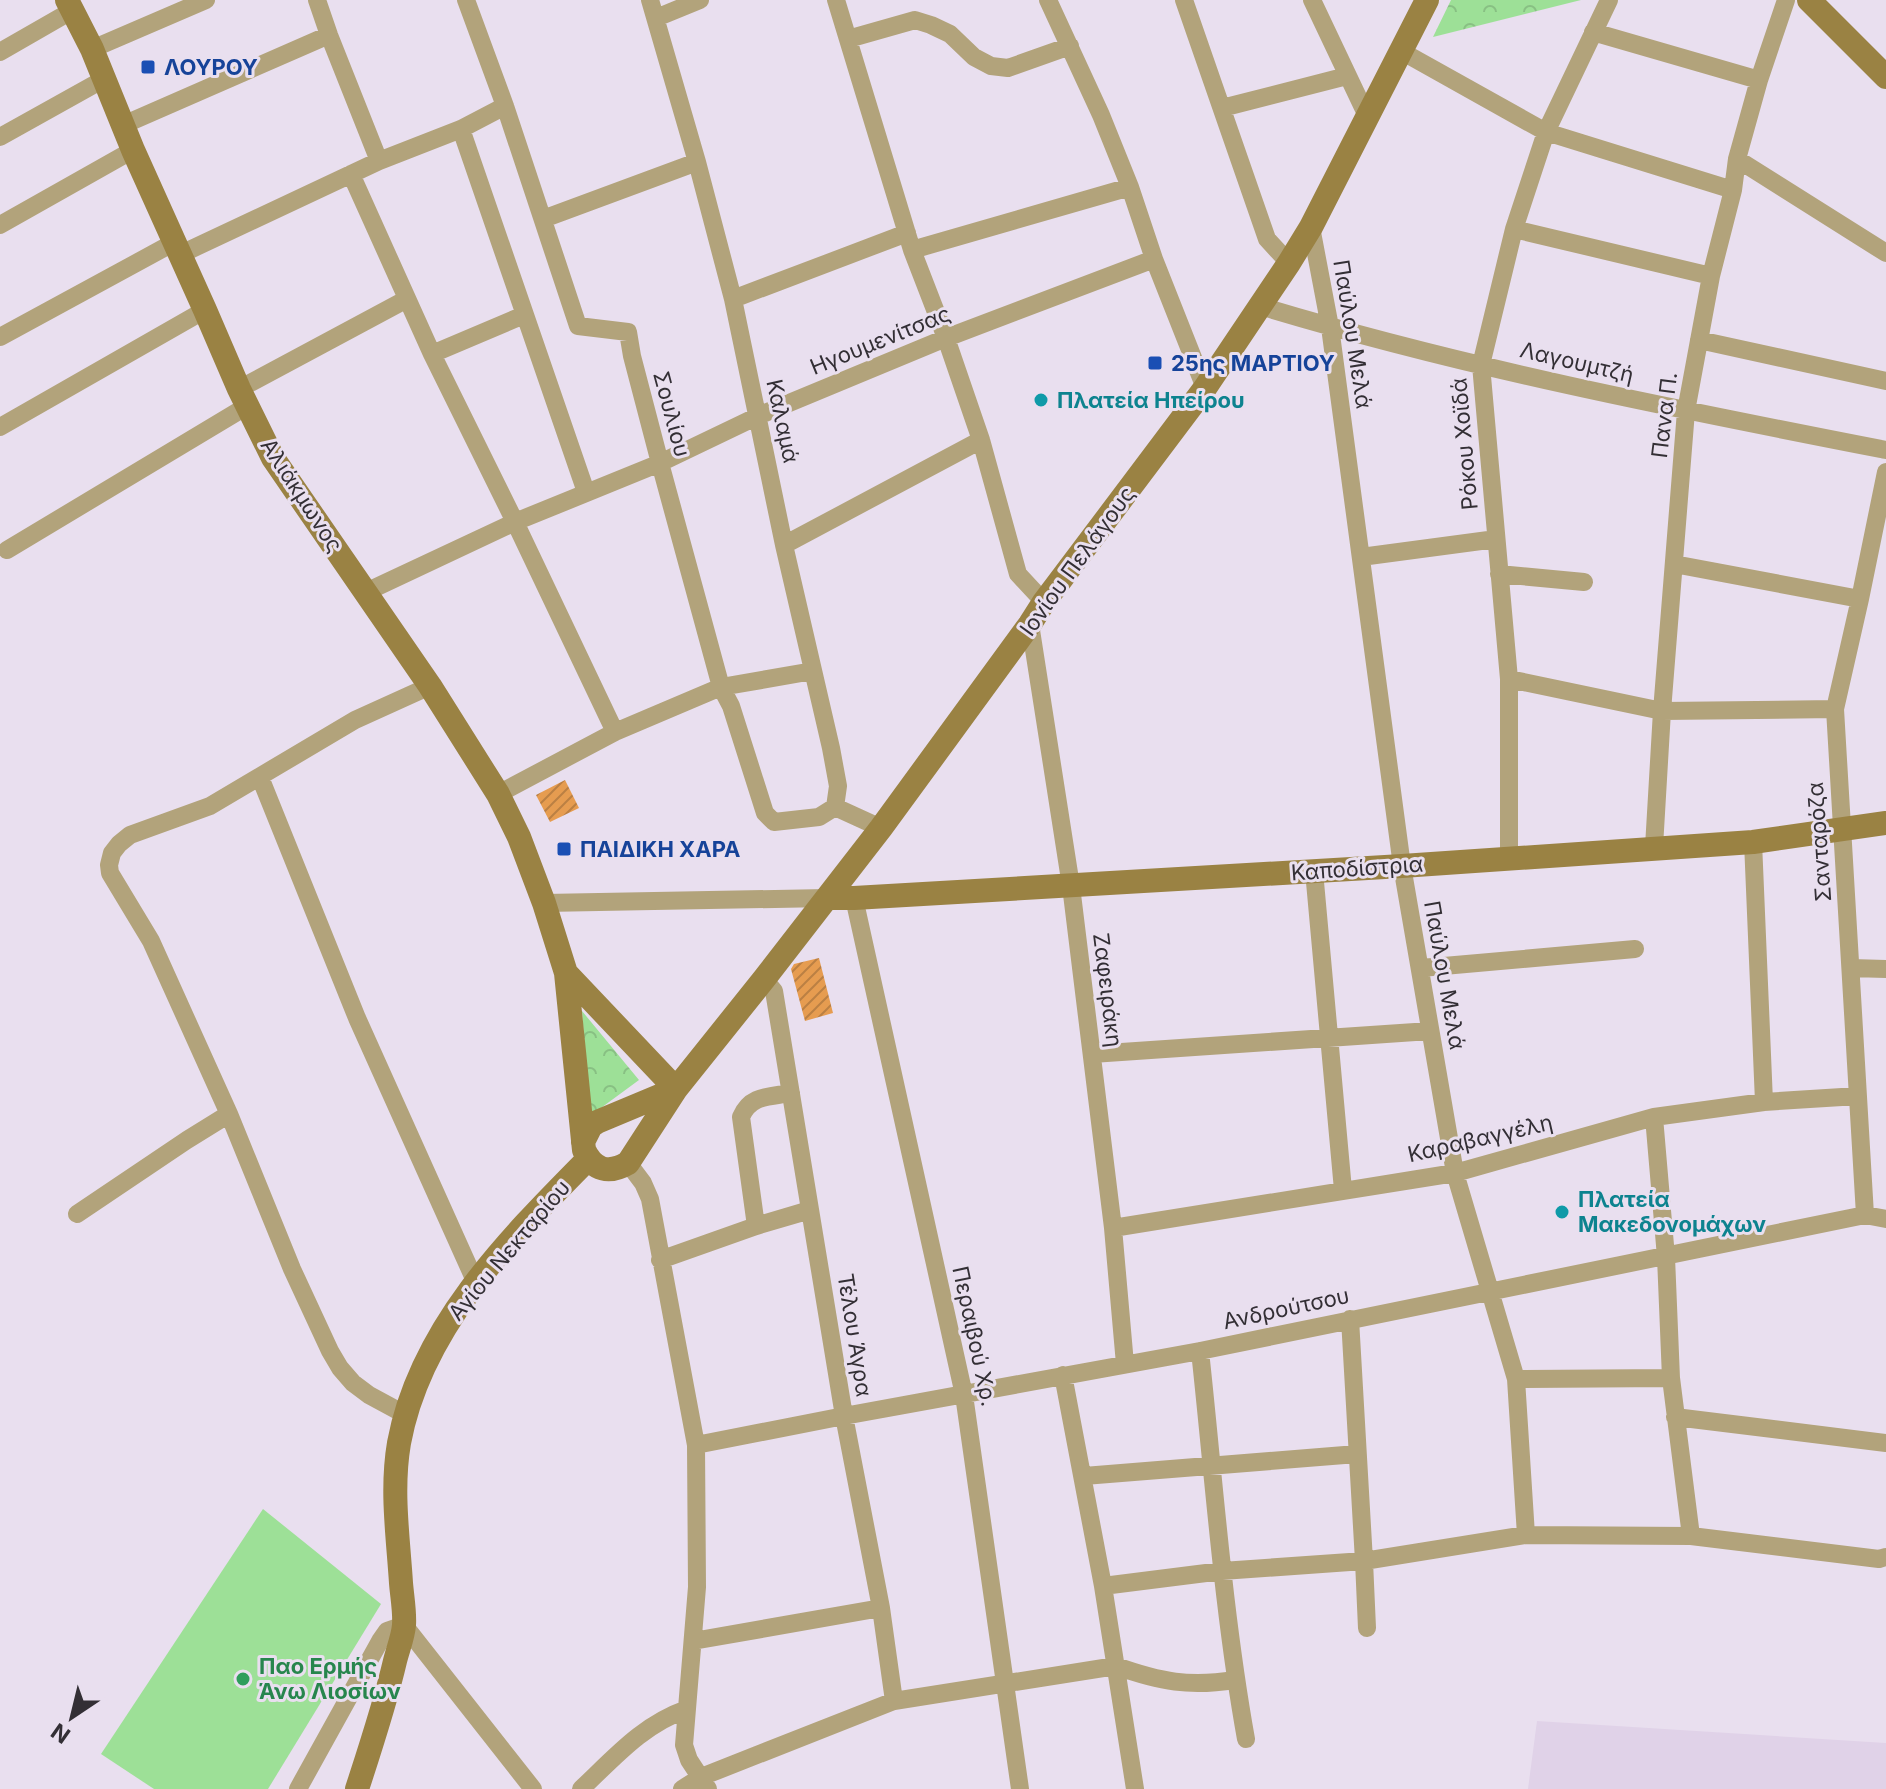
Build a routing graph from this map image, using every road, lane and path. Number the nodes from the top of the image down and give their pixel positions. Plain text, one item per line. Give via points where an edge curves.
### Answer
1 (206, 0) edge
2 (317, 0) edge
3 (466, 0) edge
4 (650, 0) edge
5 (700, 0) edge
6 (836, 0) edge
7 (1048, 0) edge
8 (1204, 0) edge
9 (1312, 0) edge
10 (1427, 0) edge
11 (1609, 0) edge
12 (1786, 0) edge
13 (1809, 0) edge
14 (70, 5) edge
15 (1186, 6) edge
16 (656, 18) junction
17 (1593, 32) junction
18 (329, 35) junction
19 (848, 39) junction
20 (1070, 46) junction
21 (92, 49) junction
22 (1401, 51) junction
23 (0, 52) edge
24 (1347, 76) junction
25 (1886, 77) edge
26 (104, 79) junction
27 (1759, 80) junction
28 (505, 106) junction
29 (1222, 108) junction
30 (1367, 116) junction
31 (123, 125) junction
32 (461, 129) junction
33 (1546, 132) junction
34 (0, 137) edge
35 (133, 150) junction
36 (1737, 159) junction
37 (379, 161) junction
38 (697, 162) junction
39 (351, 174) junction
40 (1130, 187) junction
41 (1733, 190) junction
42 (543, 219) junction
43 (0, 225) edge
44 (1311, 227) junction
45 (1514, 229) junction
46 (910, 242) junction
47 (176, 249) junction
48 (1886, 253) edge
49 (1154, 259) junction
50 (1289, 263) junction
51 (1711, 276) junction
52 (407, 299) junction
53 (733, 299) junction
54 (1260, 306) junction
55 (205, 310) junction
56 (524, 315) junction
57 (1330, 327) junction
58 (0, 337) edge
59 (946, 338) junction
60 (1699, 340) junction
61 (432, 354) junction
62 (1481, 365) junction
63 (1886, 381) edge
64 (1205, 388) junction
65 (243, 397) junction
66 (1686, 411) junction
67 (758, 416) junction
68 (0, 427) edge
69 (981, 440) junction
70 (1886, 450) edge
71 (660, 463) junction
72 (1886, 472) edge
73 (586, 492) junction
74 (515, 522) junction
75 (1496, 539) junction
76 (784, 545) junction
77 (7, 550) dead end
78 (1361, 557) junction
79 (1674, 564) junction
80 (1499, 574) junction
81 (1584, 582) dead end
82 (366, 592) junction
83 (1860, 599) junction
84 (1044, 602) junction
85 (1030, 624) junction
86 (813, 671) junction
87 (1509, 679) junction
88 (430, 686) junction
89 (721, 687) junction
90 (1835, 709) junction
91 (1662, 711) junction
92 (615, 732) junction
93 (260, 777) junction
94 (498, 794) junction
95 (835, 807) junction
96 (1886, 823) edge
97 (881, 828) junction
98 (1842, 830) junction
99 (1753, 842) junction
100 (1654, 847) junction
101 (1509, 858) junction
102 (1402, 866) junction
103 (1314, 871) junction
104 (1071, 886) junction
105 (827, 898) junction
106 (854, 898) junction
107 (544, 903) junction
108 (1635, 949) dead end
109 (1421, 968) junction
110 (1851, 968) junction
111 (1886, 969) edge
112 (566, 973) junction
113 (764, 979) junction
114 (1430, 1031) junction
115 (1328, 1039) junction
116 (1092, 1054) junction
117 (676, 1089) junction
118 (791, 1093) junction
119 (1858, 1096) junction
120 (1764, 1102) junction
121 (229, 1114) junction
122 (1654, 1117) junction
123 (586, 1150) junction
124 (628, 1163) junction
125 (1455, 1173) junction
126 (1343, 1190) junction
127 (810, 1210) junction
128 (77, 1214) dead end
129 (1865, 1215) junction
130 (1886, 1219) edge
131 (756, 1226) junction
132 (1113, 1228) junction
133 (1666, 1257) junction
134 (660, 1260) junction
135 (476, 1283) junction
136 (1490, 1290) junction
137 (1350, 1319) junction
138 (1200, 1351) junction
139 (1125, 1364) junction
140 (1063, 1375) junction
141 (1671, 1378) junction
142 (1516, 1379) junction
143 (964, 1395) junction
144 (406, 1415) junction
145 (844, 1416) junction
146 (1675, 1417) junction
147 (1886, 1443) edge
148 (696, 1445) junction
149 (1357, 1454) junction
150 (1213, 1465) junction
151 (1084, 1476) junction
152 (1526, 1535) junction
153 (1691, 1536) junction
154 (1886, 1547) edge
155 (1886, 1557) edge
156 (1364, 1561) junction
157 (1222, 1571) junction
158 (1103, 1586) junction
159 (881, 1608) junction
160 (404, 1625) junction
161 (1367, 1628) dead end
162 (693, 1641) junction
163 (1116, 1666) junction
164 (1235, 1680) junction
165 (1005, 1683) junction
166 (894, 1701) junction
167 (687, 1709) junction
168 (1246, 1739) dead end
169 (704, 1783) edge
170 (298, 1789) edge
171 (357, 1789) edge
172 (533, 1789) edge
173 (581, 1789) edge
174 (682, 1789) edge
175 (1020, 1789) edge
176 (1135, 1789) edge

1 - 21 street
2 - 18 street
3 - 28 street, Σουλίου
4 - 16 street, Καλαμά
5 - 16 street
6 - 19 street
7 - 20 street
8 - 15 street
9 - 24 street
10 - 22 street, Ιονίου Πελάγους
11 - 17 street, Ρόκου Χοϊδά
12 - 27 street, Πανα Π.
13 - 25 street
14 - 21 street, Αλιάκμωνος
14 - 23 street
15 - 29 street
16 - 38 street, Καλαμά
17 - 27 street
17 - 33 street, Ρόκου Χοϊδά
18 - 31 street
18 - 37 street
19 - 20 street via 915,20 950,34 991,66 1008,68
19 - 46 street
20 - 40 street
21 - 26 street, Αλιάκμωνος
22 - 30 street, Ιονίου Πελάγους
22 - 33 street
24 - 29 street
24 - 30 street
26 - 31 street, Αλιάκμωνος
26 - 34 street
27 - 36 street, Πανα Π.
28 - 32 street
28 - 42 street, Σουλίου
29 - 50 street via 1267,239
30 - 44 street, Ιονίου Πελάγους
31 - 35 street, Αλιάκμωνος
32 - 37 street
32 - 56 street
33 - 41 street
33 - 45 street, Ρόκου Χοϊδά
35 - 43 street
35 - 47 street, Αλιάκμωνος
36 - 41 street, Πανα Π.
36 - 48 street
37 - 39 street
38 - 42 street
38 - 53 street, Καλαμά
39 - 47 street
39 - 52 street
40 - 46 street
40 - 49 street
41 - 51 street, Πανα Π.
42 - 71 street, Σουλίου via 578,326 628,332
44 - 50 street, Ιονίου Πελάγους
44 - 57 street, Παύλου Μελά
45 - 51 street
45 - 62 street, Ρόκου Χοϊδά
46 - 53 street
46 - 59 street
47 - 55 street, Αλιάκμωνος
47 - 58 street
49 - 59 street, Ηγουμενίτσας
49 - 64 street
50 - 54 street, Ιονίου Πελάγους
51 - 60 street, Πανα Π.
52 - 61 street
52 - 65 street
53 - 67 street, Καλαμά
54 - 57 street, Λαγουμτζή
54 - 64 street, Ιονίου Πελάγους
55 - 65 street, Αλιάκμωνος
55 - 68 street
56 - 61 street
56 - 73 street
57 - 62 street, Λαγουμτζή
57 - 78 street, Παύλου Μελά
59 - 67 street, Ηγουμενίτσας
59 - 69 street
60 - 63 street
60 - 66 street, Πανα Π.
61 - 74 street
62 - 66 street, Λαγουμτζή
62 - 75 street, Ρόκου Χοϊδά
64 - 84 street, Ιονίου Πελάγους
65 - 77 street
65 - 82 street, Αλιάκμωνος via 273,458
66 - 70 street, Λαγουμτζή
66 - 79 street, Πανα Π.
67 - 71 street, Ηγουμενίτσας
67 - 76 street, Καλαμά
69 - 76 street
69 - 84 street via 1018,574
71 - 73 street, Ηγουμενίτσας
71 - 89 street, Σουλίου
72 - 83 street, Σανταρόζα
73 - 74 street, Ηγουμενίτσας
74 - 82 street, Ηγουμενίτσας
74 - 92 street
75 - 78 street
75 - 80 street, Ρόκου Χοϊδά
76 - 86 street, Καλαμά
78 - 102 street, Παύλου Μελά
79 - 83 street
79 - 91 street, Πανα Π.
80 - 81 street
80 - 87 street, Ρόκου Χοϊδά
82 - 88 street, Αλιάκμωνος
83 - 90 street, Σανταρόζα
84 - 85 street, Ιονίου Πελάγους
85 - 97 street, Ιονίου Πελάγους
85 - 104 street, Ζαφειράκη
86 - 89 street
86 - 95 street, Καλαμά via 838,786
87 - 91 street
87 - 101 street, Ρόκου Χοϊδά
88 - 93 street via 355,720
88 - 94 street, Αλιάκμωνος
89 - 92 street
89 - 95 street, Σουλίου via 765,813 774,822 819,817
90 - 91 street
90 - 98 street, Σανταρόζα
91 - 100 street, Πανα Π.
92 - 94 street
93 - 121 street via 210,806 130,835 112,853 109,865 151,941
93 - 135 street via 357,1018
94 - 107 street, Αλιάκμωνος
95 - 97 street
96 - 98 street, Καποδίστρια
97 - 105 street, Ιονίου Πελάγους
98 - 99 street, Καποδίστρια
98 - 110 street, Σανταρόζα
99 - 100 street, Καποδίστρια
99 - 120 street
100 - 101 street, Καποδίστρια
101 - 102 street, Καποδίστρια
102 - 103 street, Καποδίστρια
102 - 109 street, Παύλου Μελά
103 - 104 street, Καποδίστρια
103 - 115 street
104 - 106 street, Καποδίστρια
104 - 116 street, Ζαφειράκη
105 - 106 street, Καποδίστρια
105 - 107 street
105 - 113 street, Ιονίου Πελάγους
106 - 143 street, Περαιβού Χρ.
107 - 112 street, Αλιάκμωνος
108 - 109 street
109 - 114 street, Παύλου Μελά
110 - 111 street
110 - 119 street, Σανταρόζα
112 - 117 street, Αλιάκμωνος
112 - 123 street, Αλιάκμωνος
113 - 117 street, Ιονίου Πελάγους
113 - 118 street, Τέλου Άγρα via 774,991
114 - 115 street
114 - 125 street, Παύλου Μελά
115 - 116 street
115 - 126 street
116 - 132 street, Ζαφειράκη
117 - 123 street, Αγίου Νεκταρίου via 591,1126
117 - 124 street
118 - 127 street, Τέλου Άγρα
118 - 131 street via 751,1101 741,1117
119 - 120 street, Καραβαγγέλη
119 - 129 street, Σανταρόζα
120 - 122 street, Καραβαγγέλη
121 - 128 street
121 - 144 street via 330,1351 353,1383
122 - 125 street, Καραβαγγέλη
122 - 133 street
123 - 124 street, Αγίου Νεκταρίου via 594,1165 608,1170
123 - 135 street, Αγίου Νεκταρίου
124 - 134 street via 650,1199
125 - 126 street, Καραβαγγέλη
125 - 136 street, Παύλου Μελά
126 - 132 street, Καραβαγγέλη
127 - 131 street
127 - 145 street, Τέλου Άγρα
129 - 130 street, Ανδρούτσου
129 - 133 street, Ανδρούτσου
131 - 134 street
132 - 139 street, Ζαφειράκη
133 - 136 street, Ανδρούτσου
133 - 141 street
134 - 148 street
135 - 144 street, Αγίου Νεκταρίου via 447,1324
136 - 137 street, Ανδρούτσου
136 - 142 street, Παύλου Μελά
137 - 138 street, Ανδρούτσου
137 - 149 street
138 - 139 street, Ανδρούτσου
138 - 150 street
139 - 140 street, Ανδρούτσου
140 - 143 street, Ανδρούτσου
140 - 151 street
141 - 142 street
141 - 146 street
142 - 152 street, Παύλου Μελά
143 - 145 street, Ανδρούτσου
143 - 165 street, Περαιβού Χρ.
144 - 160 street, Αγίου Νεκταρίου via 395,1482
145 - 148 street, Ανδρούτσου
145 - 159 street, Τέλου Άγρα
146 - 147 street
146 - 153 street
148 - 162 street
149 - 150 street
149 - 156 street
150 - 151 street
150 - 157 street
151 - 158 street
152 - 153 street
152 - 156 street
153 - 155 street
154 - 155 street
156 - 157 street
156 - 161 street
157 - 158 street
157 - 164 street
158 - 163 street
159 - 162 street
159 - 166 street, Τέλου Άγρα
160 - 170 street via 387,1631 380,1641
160 - 171 street, Αγίου Νεκταρίου
160 - 172 street
162 - 167 street
163 - 164 street via 1182,1683
163 - 165 street
163 - 176 street
164 - 168 street
165 - 166 street
165 - 175 street, Περαιβού Χρ.
166 - 169 street
167 - 169 street via 684,1745
167 - 173 street via 651,1725
169 - 174 street

